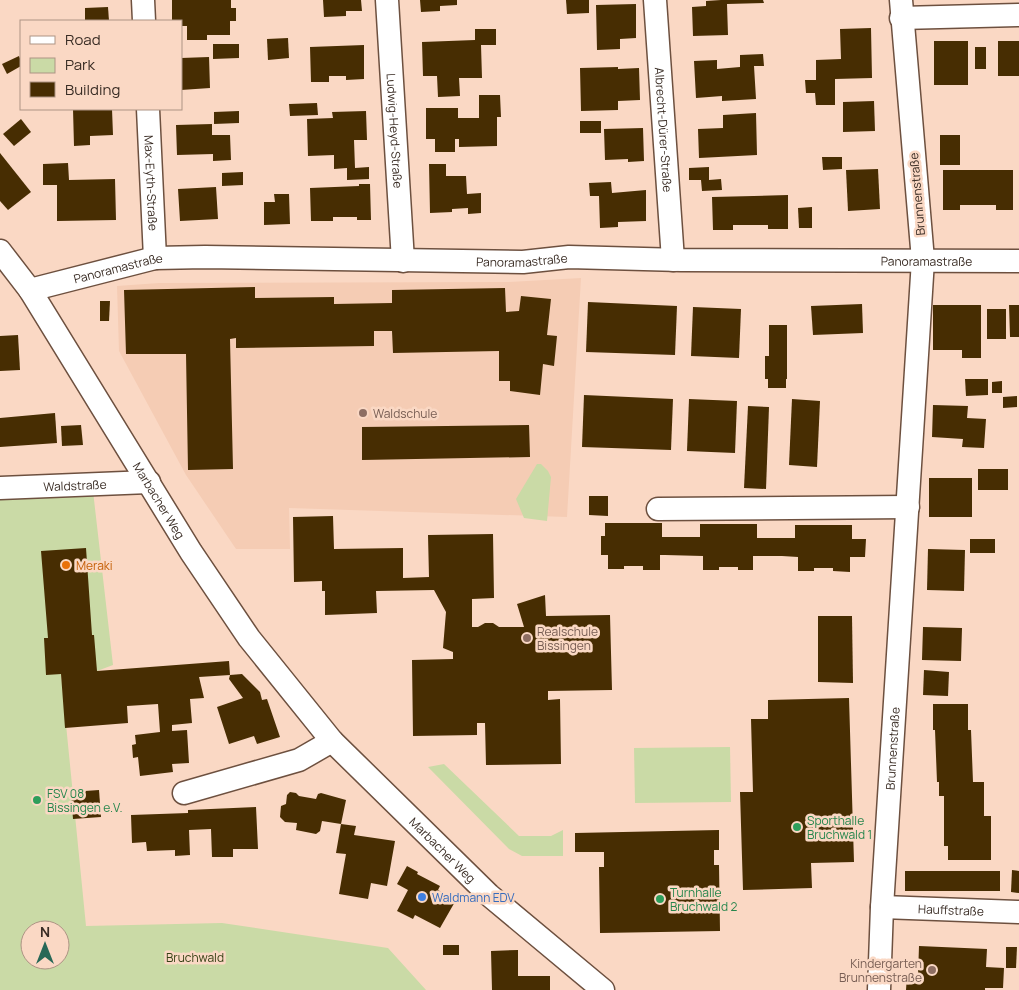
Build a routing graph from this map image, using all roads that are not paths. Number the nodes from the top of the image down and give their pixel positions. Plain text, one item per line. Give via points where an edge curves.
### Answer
1 (143, 0) edge
2 (387, 0) edge
3 (655, 0) edge
4 (901, 9) edge
5 (1019, 15) edge
6 (144, 20) edge
7 (148, 110) edge
8 (0, 252) edge
9 (155, 258) junction
10 (673, 260) junction
11 (922, 260) junction
12 (403, 261) junction
13 (1019, 261) edge
14 (30, 290) junction
15 (149, 482) junction
16 (0, 488) edge
17 (908, 507) junction
18 (658, 509) dead end
19 (332, 741) junction
20 (184, 793) dead end
21 (882, 907) junction
22 (1019, 912) edge
23 (603, 990) edge
24 (879, 990) edge

1 - 6 street
2 - 12 street, Ludwig-Heyd-Straße
3 - 10 street, Albrecht-Dürer-Straße
4 - 5 street
4 - 11 street, Brunnenstraße
7 - 9 street, Max-Eyth-Straße
8 - 14 street, Marbacher Weg
9 - 12 street, Panoramastraße
9 - 14 street, Panoramastraße
10 - 11 street, Panoramastraße
10 - 12 street, Panoramastraße via 569,257 523,262
11 - 13 street, Panoramastraße
11 - 17 street, Brunnenstraße
14 - 15 street, Marbacher Weg
15 - 16 street, Waldstraße
15 - 19 street, Marbacher Weg via 248,638
17 - 18 street
17 - 21 street, Brunnenstraße
19 - 20 street via 299,760
19 - 23 street, Marbacher Weg via 489,895
21 - 22 street, Hauffstraße
21 - 24 street, Brunnenstraße

